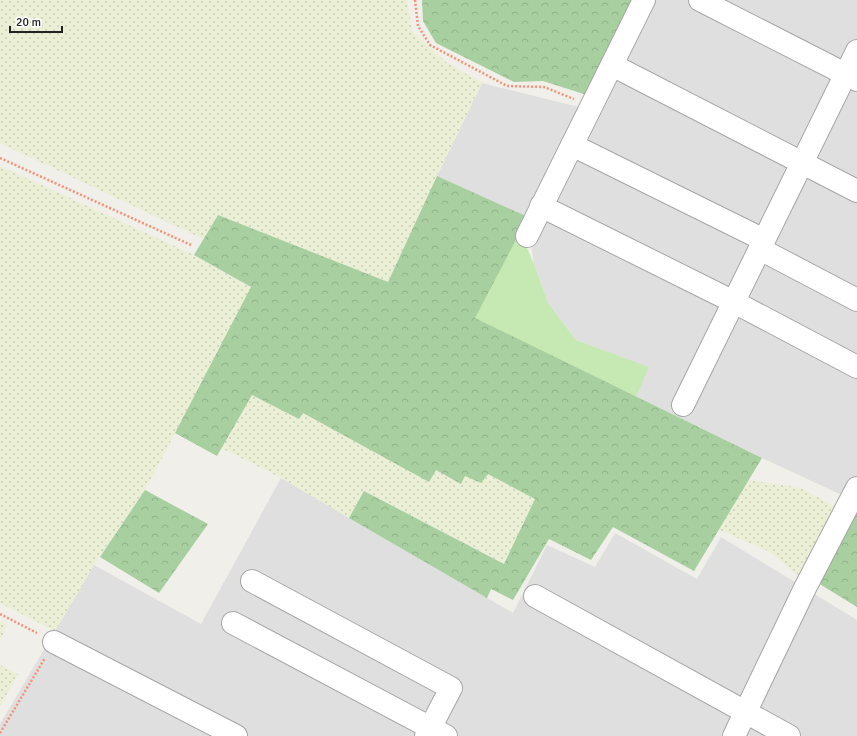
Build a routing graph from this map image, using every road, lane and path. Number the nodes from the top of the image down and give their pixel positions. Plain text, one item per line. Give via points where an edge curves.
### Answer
1 (414, 0) edge
2 (644, 0) edge
3 (700, 0) edge
4 (857, 51) edge
5 (612, 65) junction
6 (851, 78) edge
7 (591, 106) junction
8 (572, 146) junction
9 (0, 158) edge
10 (802, 163) junction
11 (857, 191) edge
12 (541, 206) junction
13 (527, 236) dead end
14 (762, 244) junction
15 (191, 245) dead end
16 (857, 300) edge
17 (734, 302) junction
18 (857, 367) edge
19 (683, 405) dead end
20 (857, 488) edge
21 (252, 581) dead end
22 (535, 596) dead end
23 (0, 614) edge
24 (233, 623) dead end
25 (54, 642) junction
26 (746, 711) junction
27 (0, 733) edge
28 (434, 733) edge
29 (236, 736) edge
30 (734, 736) edge
31 (789, 736) edge

1 - 7 path via 418,26 430,45 507,86 544,88
2 - 5 street
3 - 6 street
4 - 6 street
5 - 7 street
5 - 10 street
6 - 10 street
7 - 8 street
8 - 12 street
8 - 14 street
9 - 15 path
10 - 11 street
10 - 14 street
12 - 13 street
12 - 17 street
14 - 16 street
14 - 17 street
17 - 18 street
17 - 19 street
20 - 26 street
21 - 28 street via 451,688
22 - 26 street
23 - 25 path
24 - 28 street
25 - 27 path
25 - 29 street
26 - 30 street
26 - 31 street

